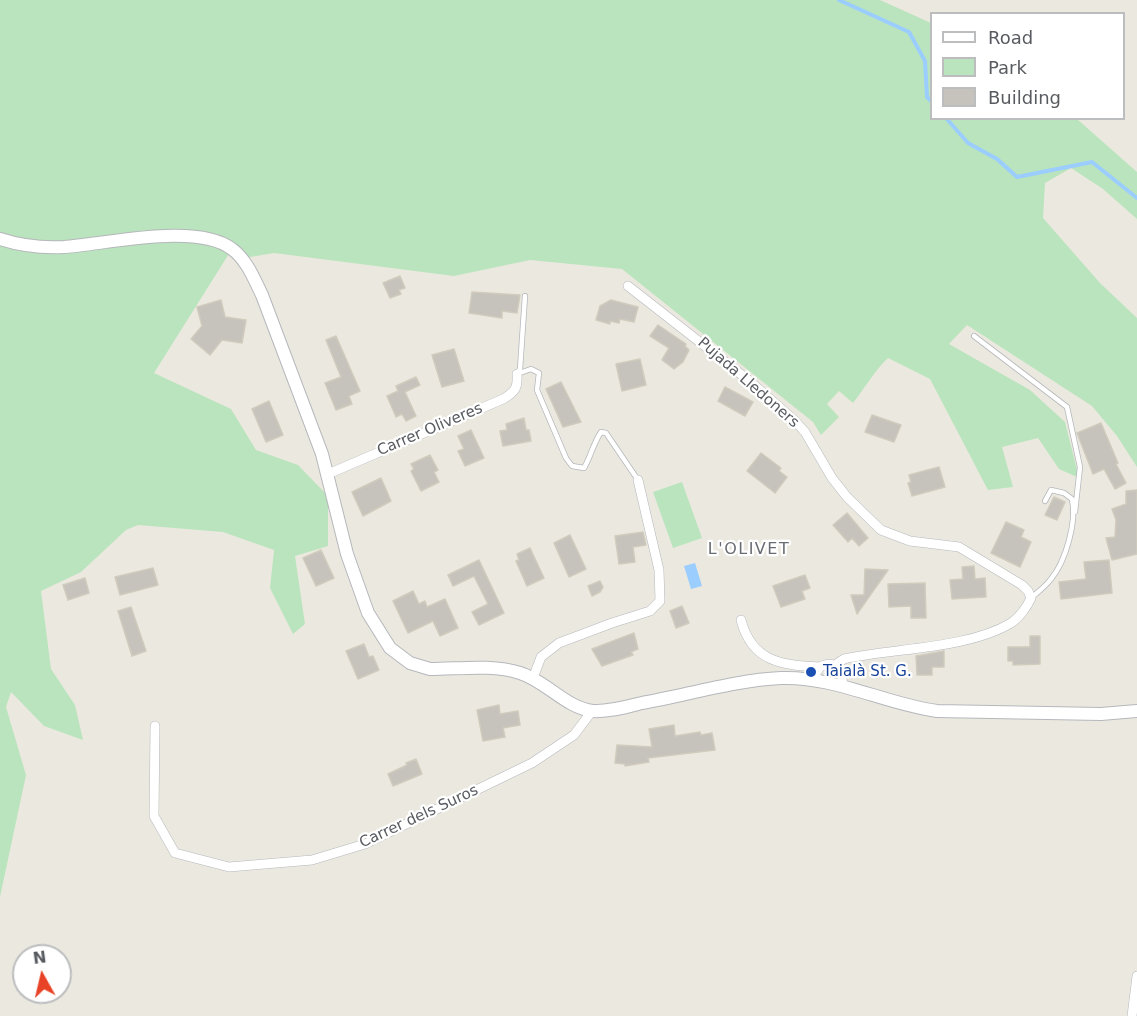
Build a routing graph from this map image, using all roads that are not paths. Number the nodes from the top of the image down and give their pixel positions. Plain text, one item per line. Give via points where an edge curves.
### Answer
1 (0, 239) edge
2 (628, 286) dead end
3 (525, 296) dead end
4 (974, 336) dead end
5 (517, 374) junction
6 (328, 474) junction
7 (638, 480) joint
8 (1045, 501) dead end
9 (1075, 512) junction
10 (1031, 598) junction
11 (741, 620) dead end
12 (835, 665) junction
13 (820, 667) junction
14 (533, 678) junction
15 (816, 681) junction
16 (842, 686) junction
17 (592, 711) junction
18 (1137, 711) edge
19 (155, 726) dead end
20 (1137, 976) edge
21 (1132, 1016) edge

1 - 6 street via 62,247 194,236 211,238 232,249 248,268 262,295
2 - 10 street, Pujada Lledoners via 747,379 795,422 846,497 880,530 910,541 959,547 1022,585
3 - 5 lane
4 - 9 lane via 1067,407 1080,467
5 - 6 street, Carrer Oliveres via 516,390 502,399
5 - 7 lane via 531,369 538,373 537,390 572,466 584,468 594,442 601,432 606,433
6 - 14 street via 360,592 390,648 421,667 504,669
7 - 14 street via 659,570 660,602 650,611 559,643 541,657
8 - 9 lane via 1051,490 1064,493 1072,499
9 - 10 lane via 1065,553 1052,578
10 - 12 street via 1013,622 1002,628 954,642 844,659
11 - 13 street via 745,636 763,656 778,663
12 - 13 street
12 - 16 street via 843,677
13 - 15 street
14 - 17 street via 580,708
15 - 16 street
15 - 17 street via 768,679
16 - 18 street via 937,711
17 - 19 street, Carrer dels Suros via 574,735 532,763 365,844 312,860 229,867 175,853 154,816
20 - 21 street

